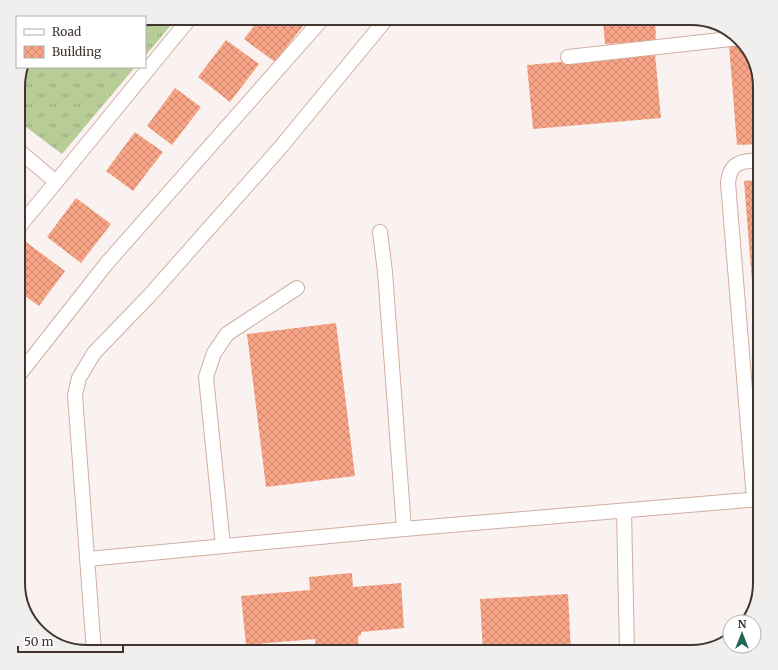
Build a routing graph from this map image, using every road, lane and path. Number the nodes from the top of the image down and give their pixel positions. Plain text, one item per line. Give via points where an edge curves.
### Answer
1 (184, 25) edge
2 (317, 25) edge
3 (381, 25) edge
4 (730, 39) edge
5 (568, 57) dead end
6 (25, 156) edge
7 (753, 160) edge
8 (56, 182) junction
9 (25, 220) edge
10 (380, 232) dead end
11 (297, 288) dead end
12 (25, 367) edge
13 (753, 455) edge
14 (753, 499) edge
15 (624, 511) junction
16 (404, 529) junction
17 (223, 546) junction
18 (88, 559) junction
19 (94, 645) edge
20 (627, 645) edge

1 - 8 lane
2 - 12 lane via 107,263
3 - 18 lane via 259,171 150,295 94,353 79,378 75,395
4 - 5 lane
6 - 8 lane
7 - 13 lane via 736,164 729,173 728,183
8 - 9 lane
10 - 16 lane
11 - 17 lane via 227,334 214,353 206,377
14 - 15 lane
15 - 16 lane
15 - 20 lane
16 - 17 lane
17 - 18 lane
18 - 19 lane

